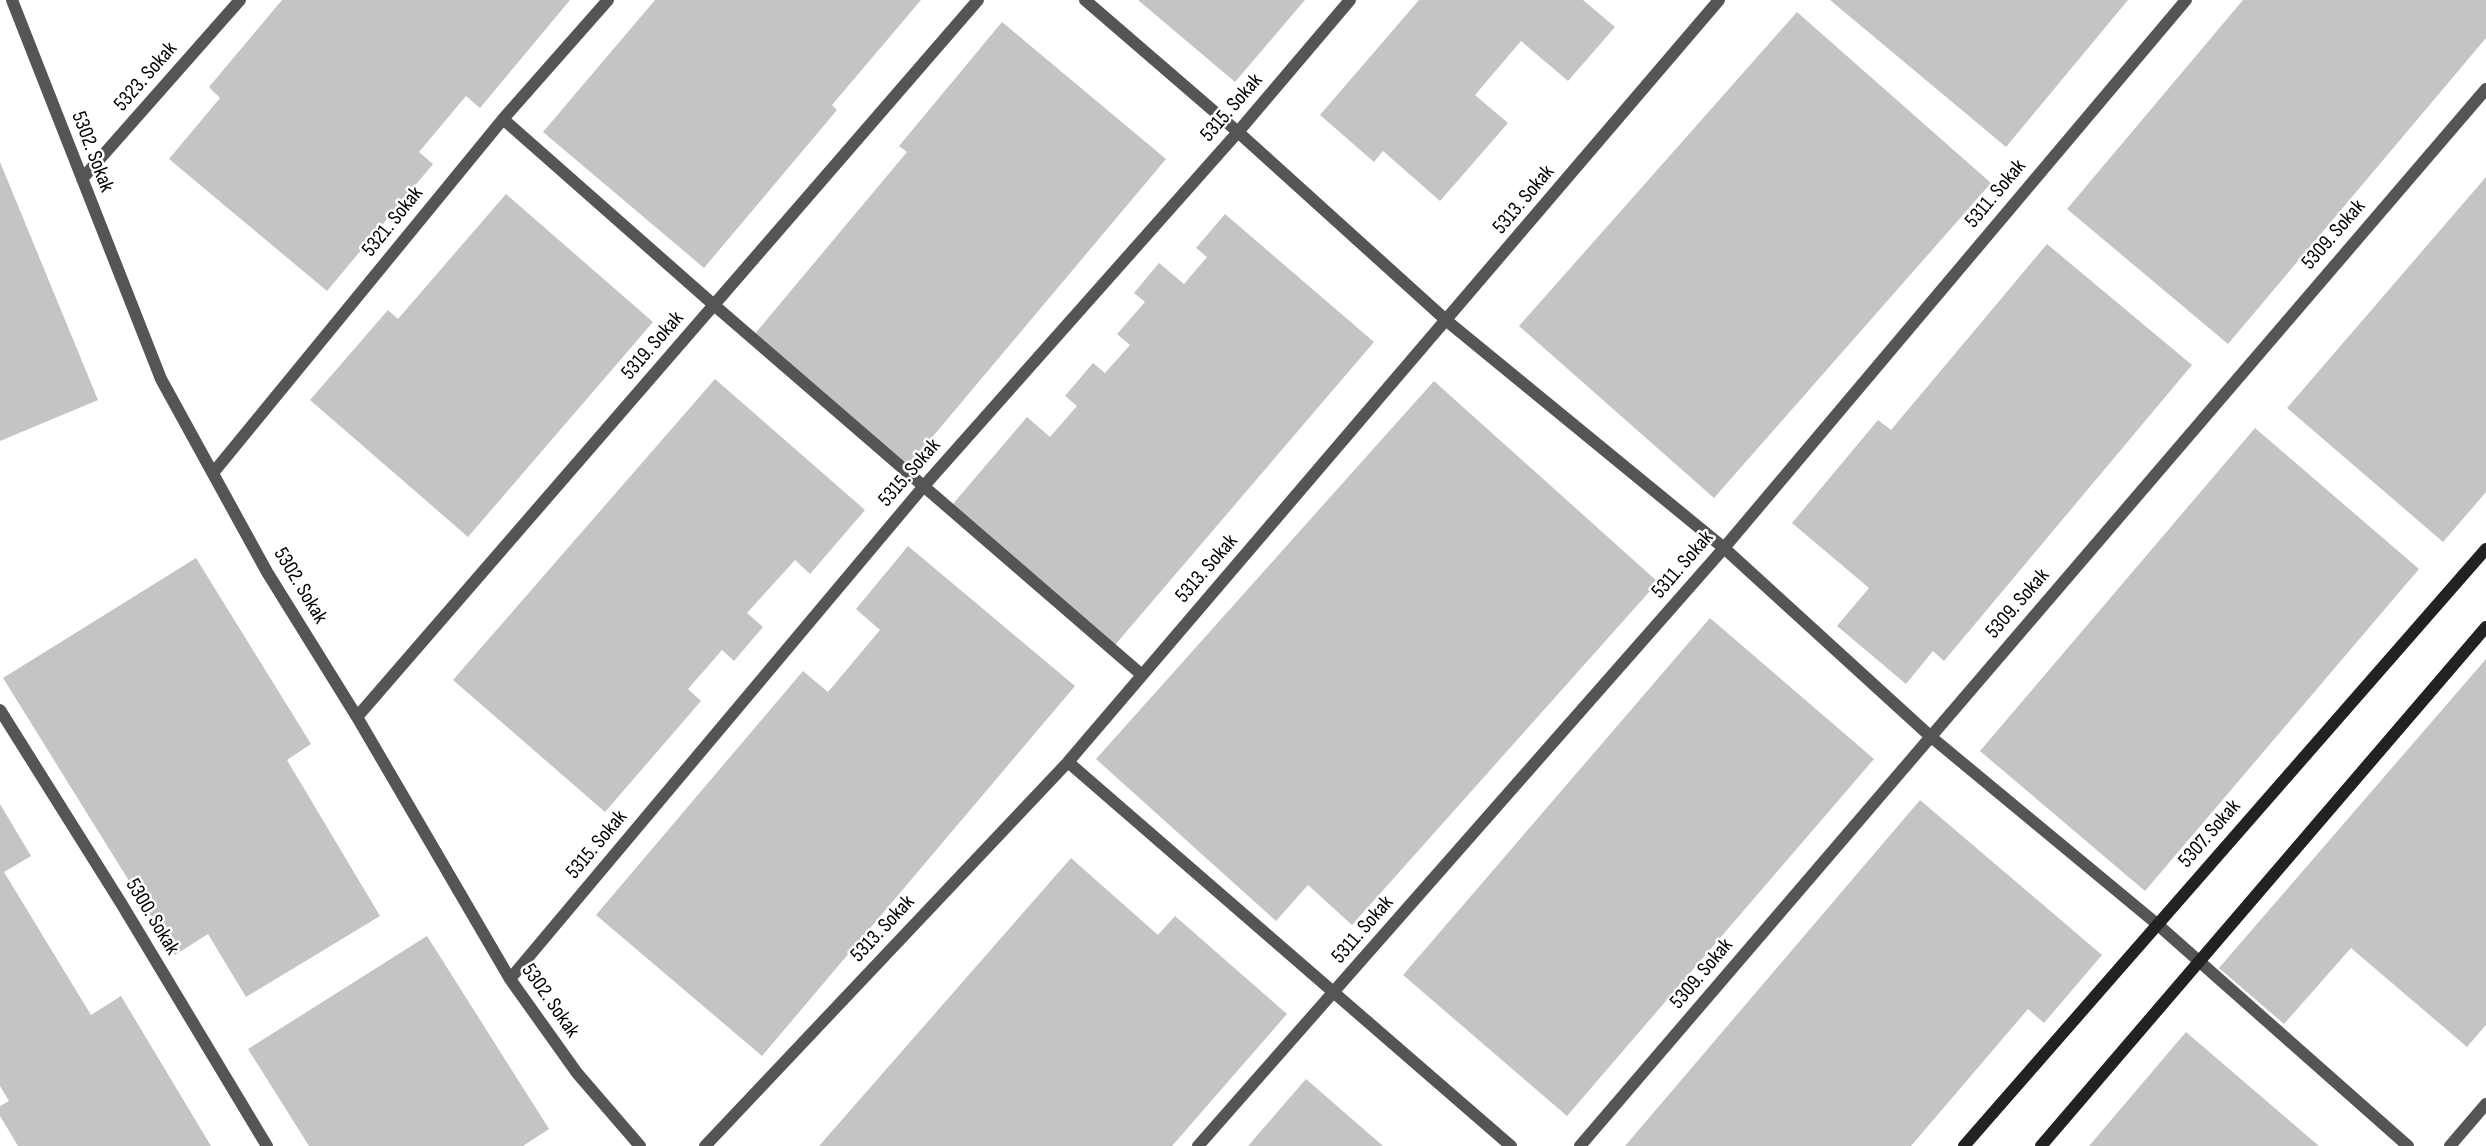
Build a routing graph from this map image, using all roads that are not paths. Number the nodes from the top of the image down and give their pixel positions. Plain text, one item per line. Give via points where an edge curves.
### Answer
1 (12, 0) edge
2 (240, 0) edge
3 (608, 0) edge
4 (978, 0) edge
5 (1085, 0) edge
6 (1350, 0) edge
7 (1719, 0) edge
8 (2186, 0) edge
9 (2486, 89) edge
10 (503, 119) junction
11 (1238, 132) junction
12 (82, 179) junction
13 (714, 305) junction
14 (1446, 321) junction
15 (213, 473) junction
16 (923, 487) junction
17 (1724, 548) junction
18 (2486, 549) edge
19 (2486, 627) edge
20 (1142, 675) junction
21 (0, 710) edge
22 (357, 717) junction
23 (1930, 736) junction
24 (1068, 762) junction
25 (2157, 924) junction
26 (2199, 961) junction
27 (510, 979) junction
28 (1335, 992) junction
29 (2486, 1104) edge
30 (267, 1146) edge
31 (640, 1146) edge
32 (705, 1146) edge
33 (1198, 1146) edge
34 (1511, 1146) edge
35 (1580, 1146) edge
36 (1964, 1146) edge
37 (2041, 1146) edge
38 (2409, 1146) edge
39 (2450, 1146) edge

1 - 12 street, 5302. Sokak
2 - 12 street, 5323. Sokak
3 - 10 street, 5321. Sokak
4 - 13 street, 5319. Sokak
5 - 11 street
6 - 11 street, 5315. Sokak
7 - 14 street, 5313. Sokak
8 - 17 street, 5311. Sokak
9 - 23 street, 5309. Sokak
10 - 13 street
10 - 15 street, 5321. Sokak
11 - 14 street
11 - 16 street, 5315. Sokak
12 - 15 street, 5302. Sokak via 161,379
13 - 16 street
13 - 22 street, 5319. Sokak
14 - 17 street
14 - 20 street, 5313. Sokak
15 - 22 street, 5302. Sokak via 267,572
16 - 20 street
16 - 27 street, 5315. Sokak
17 - 23 street
17 - 28 street, 5311. Sokak
18 - 25 street, 5307. Sokak
19 - 26 street
20 - 24 street, 5313. Sokak
21 - 30 street, 5300. Sokak
22 - 27 street, 5302. Sokak
23 - 25 street
23 - 35 street, 5309. Sokak
24 - 28 street
24 - 32 street, 5313. Sokak
25 - 26 street
25 - 36 street, 5307. Sokak
26 - 37 street
26 - 38 street
27 - 31 street, 5302. Sokak via 577,1073
28 - 33 street, 5311. Sokak
28 - 34 street
29 - 39 street

